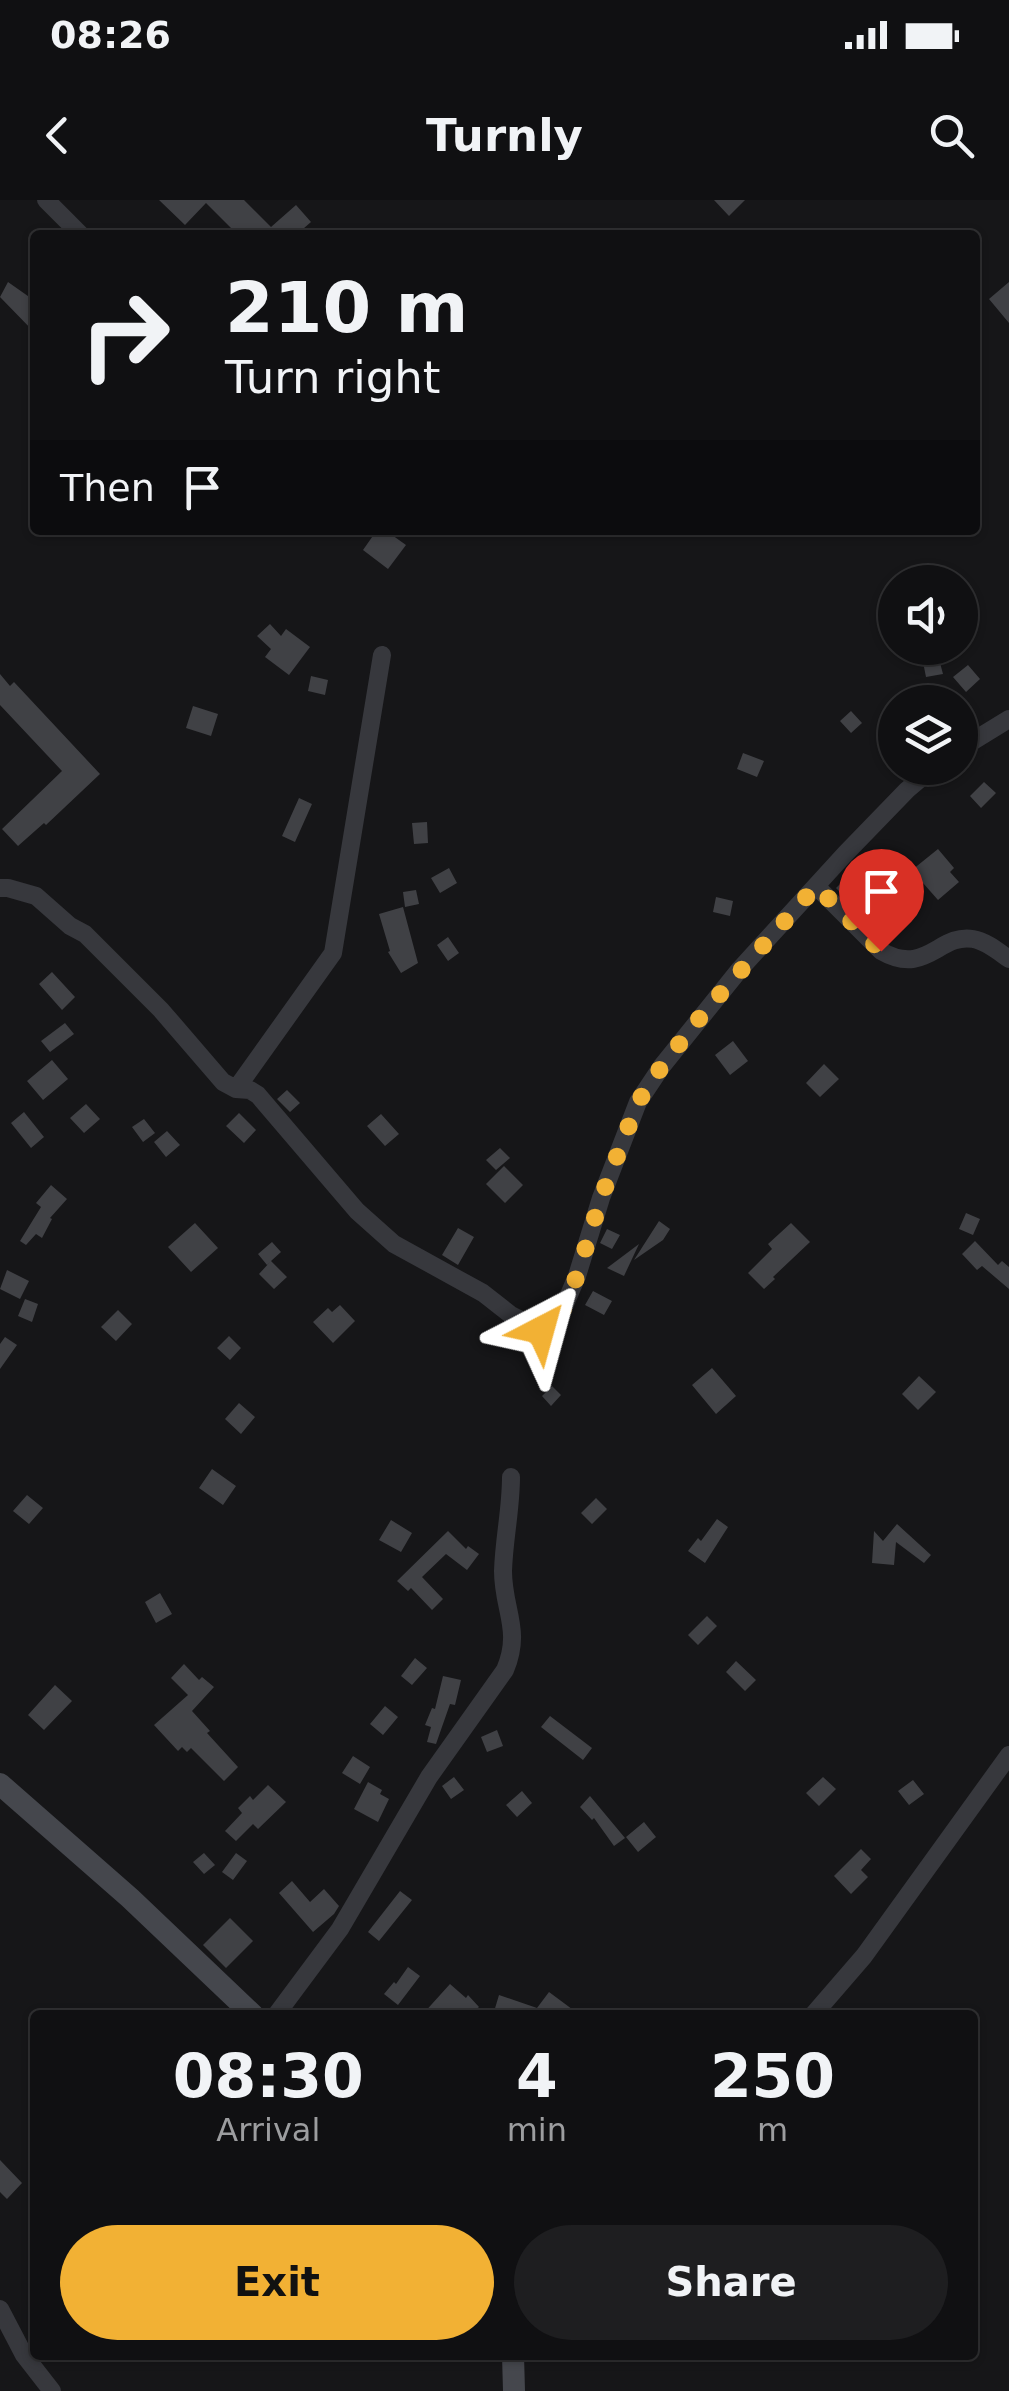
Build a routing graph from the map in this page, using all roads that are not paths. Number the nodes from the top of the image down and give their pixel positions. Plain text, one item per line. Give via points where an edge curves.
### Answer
1 (46, 200) edge
2 (76, 230) edge
3 (382, 655) dead end
4 (1009, 718) edge
5 (978, 738) edge
6 (913, 785) edge
7 (816, 886) junction
8 (0, 888) edge
9 (1009, 959) edge
10 (236, 1089) junction
11 (511, 1477) dead end
12 (1009, 1755) edge
13 (0, 1784) edge
14 (248, 2010) edge
15 (280, 2010) edge
16 (817, 2010) edge
17 (0, 2309) edge
18 (512, 2360) edge
19 (52, 2391) edge
20 (514, 2391) edge

1 - 2 street
3 - 10 street via 334,953
4 - 5 street
6 - 7 street
7 - 9 street via 893,958 918,959 971,938
7 - 10 street via 706,1010 638,1102 577,1276 557,1323 541,1330 385,1237 258,1095
8 - 10 street via 36,896 85,934
11 - 15 street via 503,1570 513,1642 505,1670 429,1776 340,1930
12 - 16 street
13 - 14 main road
17 - 19 street
18 - 20 main road

